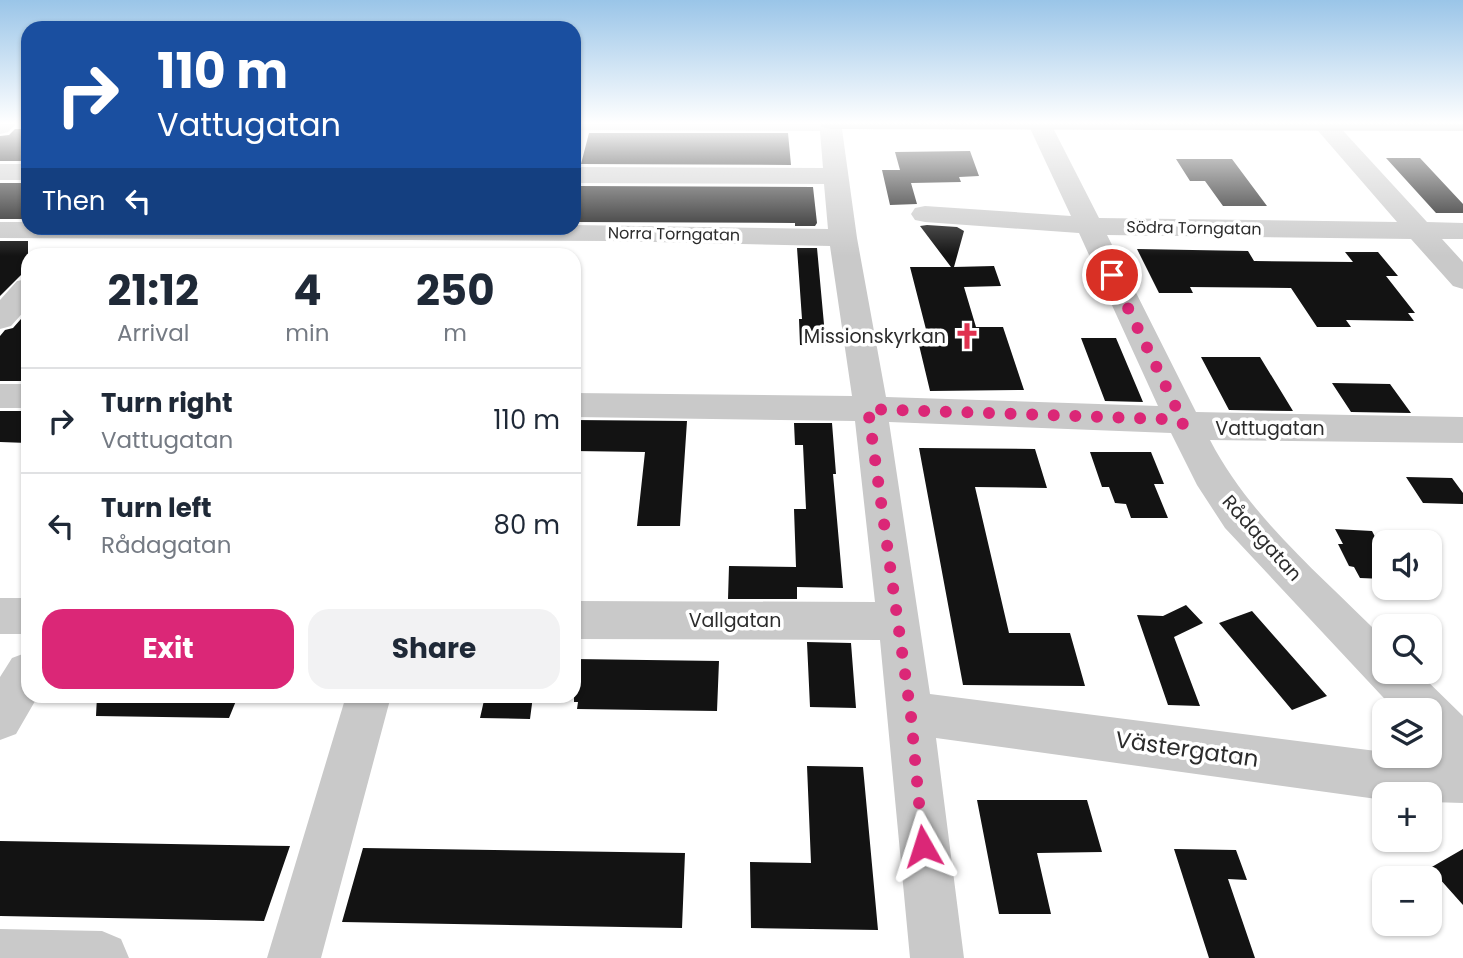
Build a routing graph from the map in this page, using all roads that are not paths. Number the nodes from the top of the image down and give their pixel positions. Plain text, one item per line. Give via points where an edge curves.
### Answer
1 (836, 167) edge
2 (1060, 167) edge
3 (1362, 167) edge
4 (0, 172) edge
5 (21, 172) edge
6 (581, 175) edge
7 (837, 176) junction
8 (925, 214) dead end
9 (1088, 226) junction
10 (0, 230) edge
11 (21, 230) edge
12 (1418, 231) junction
13 (1463, 231) edge
14 (581, 232) edge
15 (843, 238) junction
16 (1463, 280) edge
17 (0, 396) edge
18 (21, 397) edge
19 (581, 405) edge
20 (868, 409) junction
21 (1184, 424) junction
22 (1463, 430) edge
23 (0, 616) edge
24 (21, 616) edge
25 (581, 620) edge
26 (897, 621) junction
27 (1372, 656) edge
28 (21, 684) edge
29 (1400, 684) edge
30 (1413, 698) edge
31 (367, 703) edge
32 (911, 716) junction
33 (0, 718) edge
34 (1442, 728) edge
35 (1463, 750) edge
36 (1463, 779) edge
37 (0, 956) edge
38 (102, 958) edge
39 (294, 958) edge
40 (937, 958) edge

1 - 7 street
2 - 9 street, Rådagatan
3 - 12 street
4 - 5 street
6 - 7 street
7 - 15 street
8 - 9 street, Södra Torngatan
9 - 12 street, Södra Torngatan
9 - 21 street, Rådagatan
10 - 11 street, Norra Torngatan
12 - 13 street, Södra Torngatan
12 - 16 street
14 - 15 street, Norra Torngatan
15 - 20 street
17 - 18 street
19 - 20 street, Vattugatan
20 - 21 street, Vattugatan via 1163,419
20 - 26 street
21 - 22 street, Vattugatan via 1206,428
21 - 27 street, Rådagatan via 1238,517
23 - 24 street
25 - 26 street, Vallgatan
26 - 32 street
28 - 33 street
29 - 30 street
31 - 39 street
32 - 36 street, Västergatan via 945,716 1385,776
32 - 40 street
34 - 35 street
37 - 38 street

